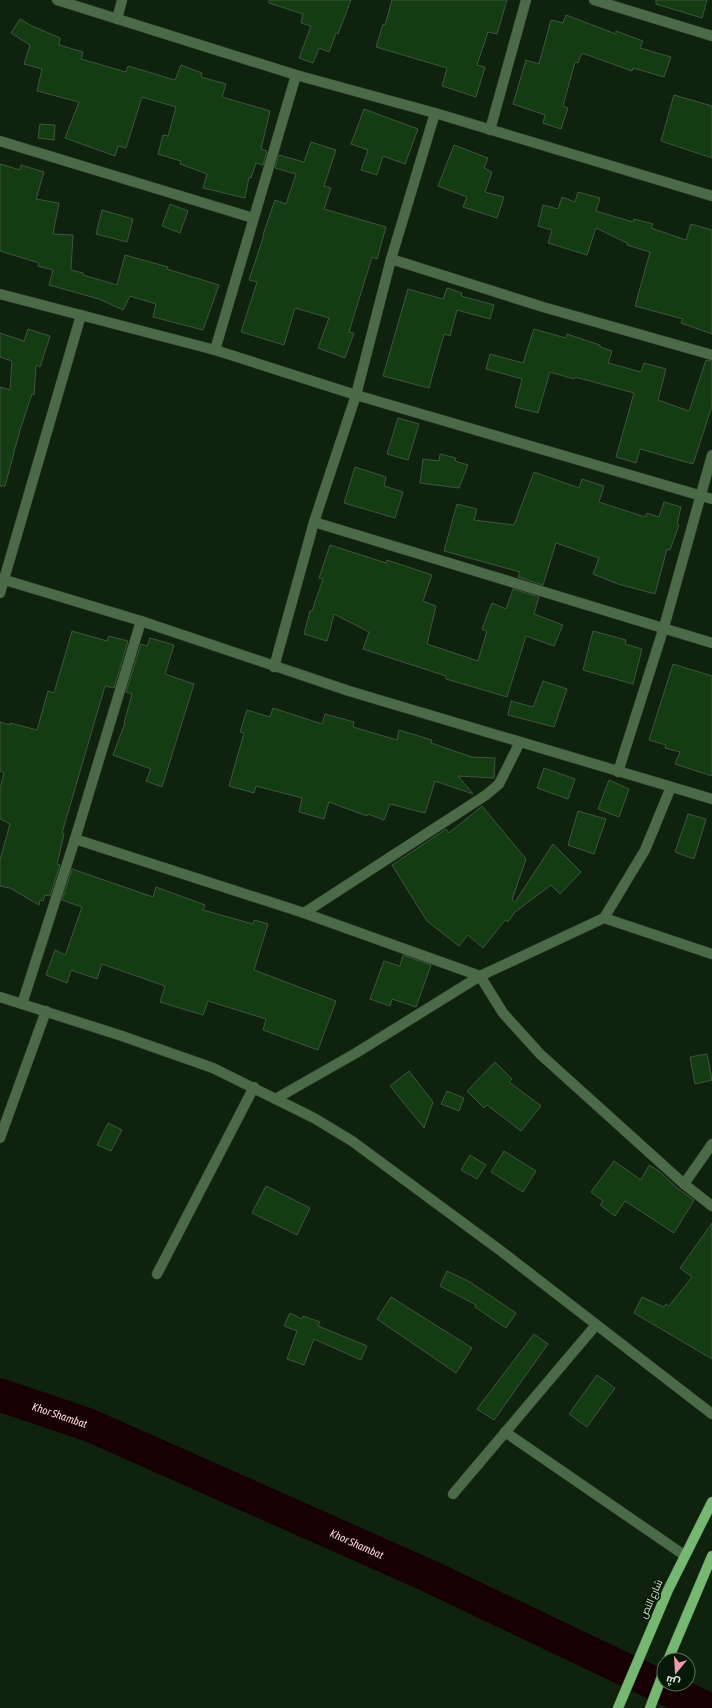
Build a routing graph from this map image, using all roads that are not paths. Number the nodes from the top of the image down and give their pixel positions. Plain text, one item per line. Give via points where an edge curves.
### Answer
1 (57, 0) edge
2 (122, 0) edge
3 (526, 0) edge
4 (594, 0) edge
5 (117, 19) junction
6 (712, 36) edge
7 (296, 75) junction
8 (435, 113) junction
9 (490, 130) junction
10 (0, 141) edge
11 (712, 196) edge
12 (253, 218) junction
13 (391, 259) junction
14 (0, 294) edge
15 (81, 315) junction
16 (215, 350) junction
17 (712, 355) edge
18 (356, 395) junction
19 (712, 455) edge
20 (701, 495) junction
21 (712, 499) edge
22 (314, 522) junction
23 (5, 580) junction
24 (0, 593) edge
25 (141, 621) junction
26 (664, 628) junction
27 (712, 643) edge
28 (274, 667) junction
29 (520, 742) junction
30 (618, 772) junction
31 (671, 787) junction
32 (712, 799) edge
33 (75, 839) junction
34 (304, 913) junction
35 (604, 918) junction
36 (712, 954) edge
37 (480, 976) junction
38 (0, 997) edge
39 (22, 1004) junction
40 (46, 1011) junction
41 (254, 1087) junction
42 (277, 1098) junction
43 (0, 1138) edge
44 (712, 1144) edge
45 (684, 1184) junction
46 (712, 1206) edge
47 (157, 1274) dead end
48 (596, 1325) junction
49 (712, 1414) edge
50 (506, 1432) junction
51 (453, 1494) dead end
52 (712, 1502) edge
53 (684, 1555) junction
54 (712, 1556) edge
55 (671, 1652) edge
56 (656, 1692) edge
57 (618, 1708) edge
58 (650, 1708) edge

1 - 5 street
2 - 5 street
3 - 9 street
4 - 6 street
5 - 7 street
7 - 8 street
7 - 12 street
8 - 9 street
8 - 13 street
9 - 11 street
10 - 12 street
12 - 16 street
13 - 17 street via 543,307
13 - 18 street
14 - 15 street
15 - 16 street
15 - 23 street
16 - 18 street
18 - 20 street
18 - 22 street
19 - 20 street
20 - 21 street
20 - 26 street
22 - 26 street
22 - 28 street
23 - 24 street
23 - 25 street
25 - 28 street
25 - 33 street
26 - 27 street
26 - 30 street
28 - 29 street
29 - 30 street
29 - 34 street via 499,784 486,795
30 - 31 street
31 - 32 street
31 - 35 street via 645,850
33 - 34 street
33 - 39 street
34 - 37 street
35 - 36 street
35 - 37 street
37 - 42 street via 356,1053
37 - 45 street via 503,1013 540,1054
38 - 39 street
39 - 40 street
40 - 41 street via 213,1068
40 - 43 street
41 - 42 street
41 - 47 street
42 - 48 street via 352,1141
44 - 45 street
45 - 46 street
48 - 49 street
48 - 50 street
50 - 51 street
50 - 53 street
52 - 53 main road, شارع النص
53 - 57 main road, شارع النص
54 - 55 main road
56 - 58 main road

